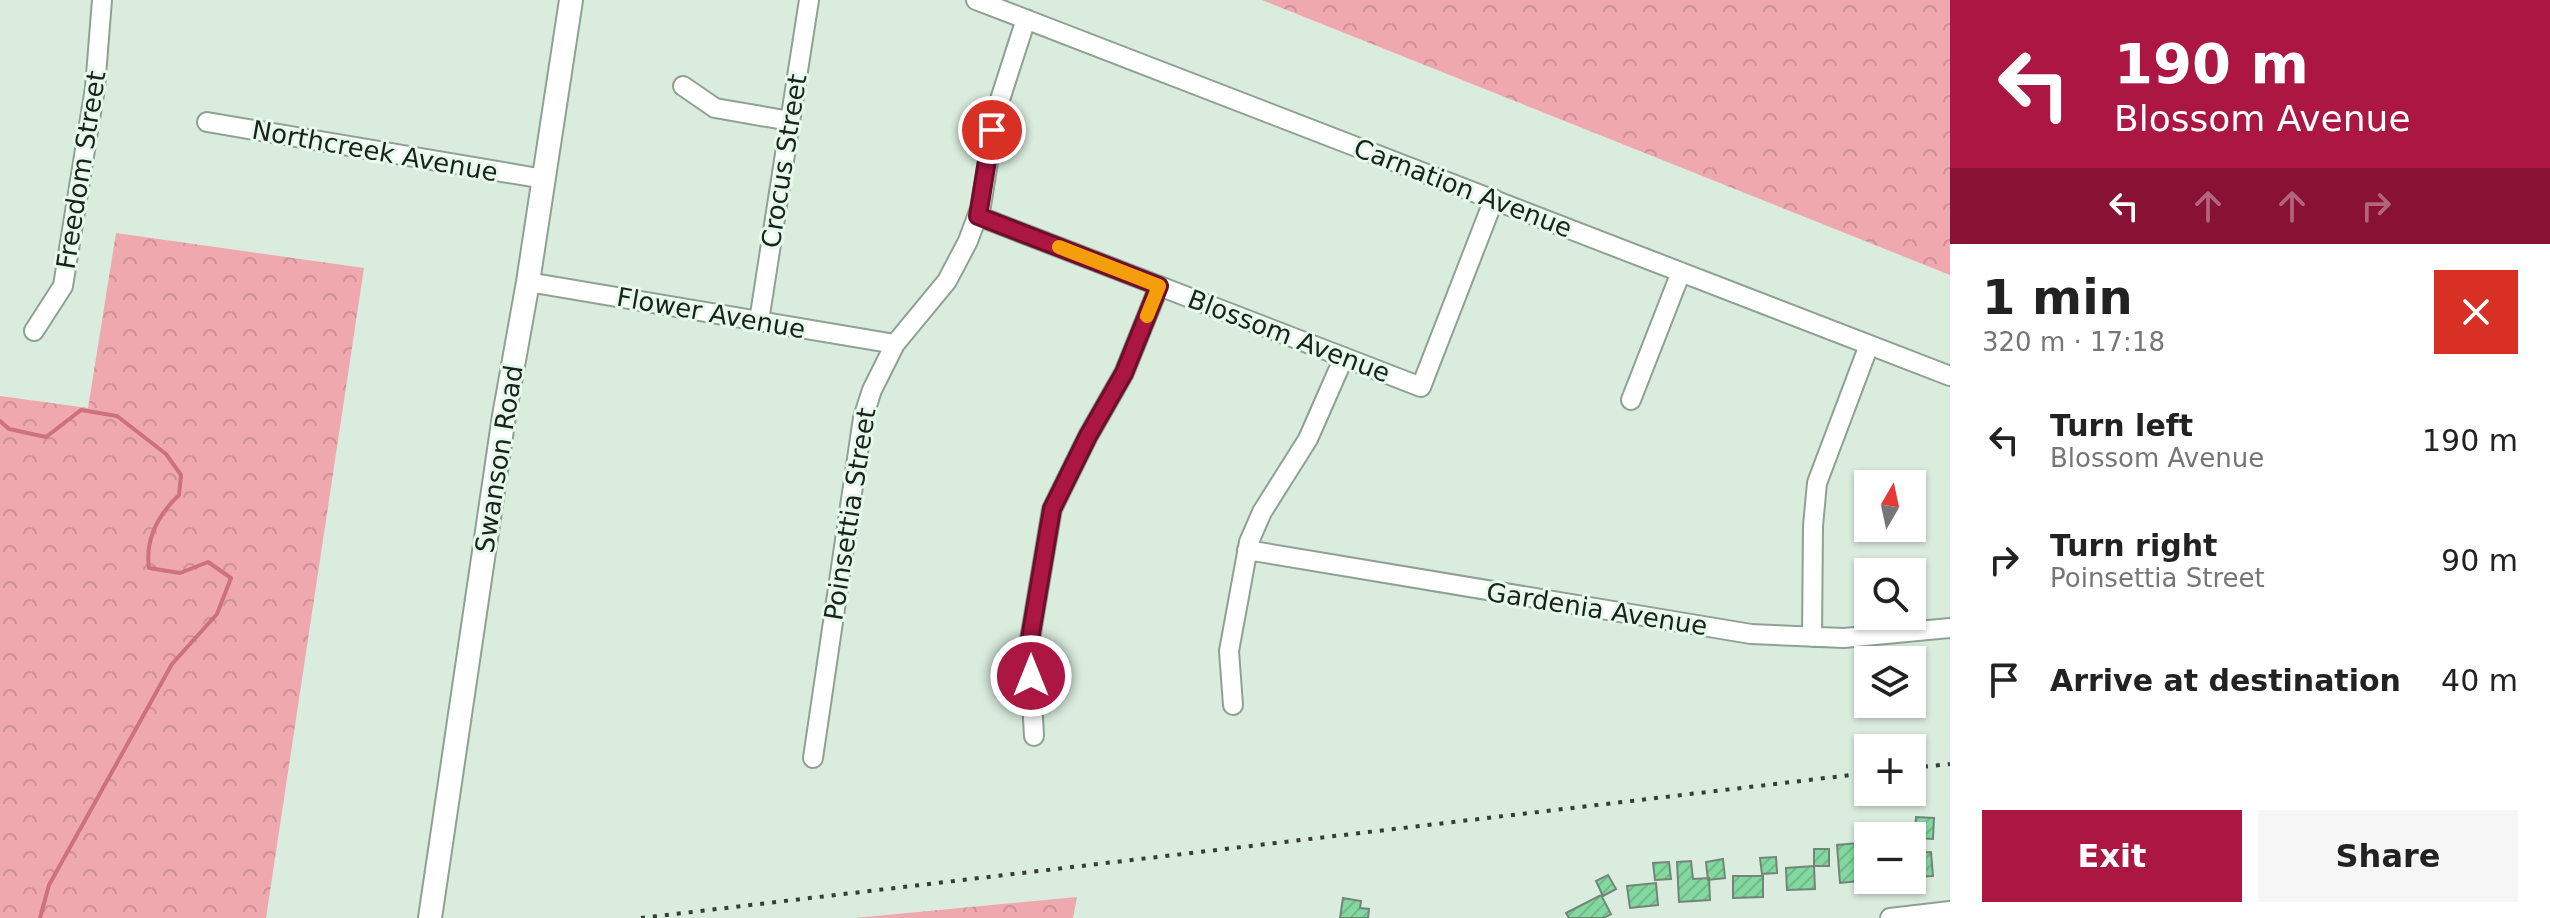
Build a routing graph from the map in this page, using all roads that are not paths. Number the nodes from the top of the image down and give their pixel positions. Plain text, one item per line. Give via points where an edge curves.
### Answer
1 (102, 0) edge
2 (571, 0) edge
3 (809, 0) edge
4 (976, 0) edge
5 (1026, 19) junction
6 (683, 86) dead end
7 (790, 121) junction
8 (207, 122) dead end
9 (544, 179) junction
10 (1494, 199) junction
11 (978, 216) junction
12 (1681, 272) junction
13 (528, 282) junction
14 (1159, 286) junction
15 (759, 321) junction
16 (34, 331) dead end
17 (895, 344) junction
18 (1869, 345) junction
19 (1344, 357) junction
20 (1950, 376) edge
21 (1631, 400) dead end
22 (1247, 550) junction
23 (1950, 628) edge
24 (1812, 637) junction
25 (1233, 705) dead end
26 (1034, 736) dead end
27 (813, 758) dead end
28 (1950, 911) edge
29 (430, 918) edge
30 (1890, 918) edge

1 - 16 street, Freedom Street via 95,88 63,286
2 - 9 street, Swanson Road
3 - 7 street, Crocus Street
4 - 5 street, Carnation Avenue
5 - 10 street, Carnation Avenue
5 - 11 street, Poinsettia Street via 996,112
6 - 7 street via 715,108
7 - 15 street, Crocus Street
8 - 9 street, Northcreek Avenue
9 - 13 street, Swanson Road
10 - 12 street, Carnation Avenue
10 - 19 street, Blossom Avenue via 1421,387
11 - 14 street, Blossom Avenue
11 - 17 street, Poinsettia Street via 947,281
12 - 18 street, Carnation Avenue
12 - 21 street
13 - 15 street, Flower Avenue
13 - 29 street, Swanson Road
14 - 19 street, Blossom Avenue
14 - 26 street via 1124,373 1052,509 1029,645
15 - 17 street, Flower Avenue
17 - 27 street, Poinsettia Street via 872,390 860,431
18 - 20 street, Carnation Avenue
18 - 24 street via 1817,483
19 - 22 street via 1316,424 1262,512
22 - 24 street, Gardenia Avenue via 1714,629
22 - 25 street via 1229,651
23 - 24 street, Gardenia Avenue
28 - 30 street

